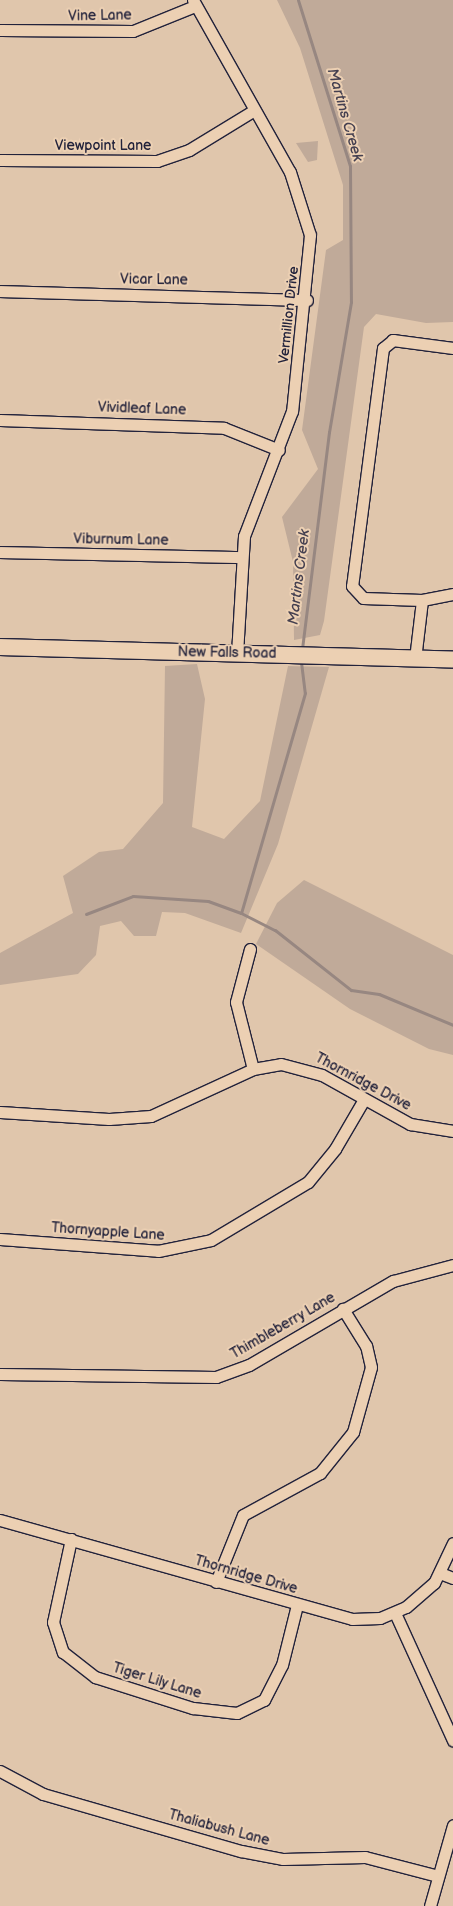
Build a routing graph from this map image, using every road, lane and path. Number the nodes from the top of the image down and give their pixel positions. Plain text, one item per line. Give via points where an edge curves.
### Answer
1 (194, 3) edge
2 (0, 30) edge
3 (253, 112) junction
4 (0, 160) edge
5 (0, 291) edge
6 (307, 300) junction
7 (453, 348) edge
8 (0, 420) edge
9 (279, 450) junction
10 (0, 552) edge
11 (241, 558) junction
12 (453, 594) edge
13 (422, 600) junction
14 (0, 647) edge
15 (237, 653) junction
16 (415, 659) junction
17 (453, 660) edge
18 (250, 949) dead end
19 (253, 1069) junction
20 (363, 1101) junction
21 (0, 1112) edge
22 (453, 1131) edge
23 (0, 1239) edge
24 (453, 1266) edge
25 (342, 1309) junction
26 (0, 1374) edge
27 (0, 1520) edge
28 (71, 1538) junction
29 (453, 1543) edge
30 (440, 1573) junction
31 (453, 1578) edge
32 (216, 1582) junction
33 (297, 1605) junction
34 (395, 1613) junction
35 (453, 1740) edge
36 (0, 1771) edge
37 (453, 1825) edge
38 (438, 1876) junction
39 (430, 1906) edge

1 - 2 street, Vine Lane via 133,31
1 - 3 street, Vermillion Drive
3 - 4 street, Viewpoint Lane via 189,150 157,161
3 - 6 street, Vermillion Drive via 290,172 307,218
5 - 6 street, Vicar Lane
6 - 9 street, Vermillion Drive via 294,398
7 - 13 street via 387,343 368,442 352,586 363,598
8 - 9 street, Vividleaf Lane via 224,428
9 - 11 street, Vermillion Drive via 251,514
10 - 11 street, Viburnum Lane
11 - 15 street, Vermillion Drive
12 - 13 street
13 - 16 street
14 - 15 main road, New Falls Road
15 - 16 main road, New Falls Road
16 - 17 main road, New Falls Road
18 - 19 street via 236,1002
19 - 20 street, Thornridge Drive via 281,1064 304,1068
19 - 21 street, Thornridge Drive via 151,1116 109,1119
20 - 22 street, Thornridge Drive via 410,1124
20 - 23 street, Thornyapple Lane via 336,1149 308,1182 211,1240 158,1251
24 - 25 street, Thimbleberry Lane via 402,1278
25 - 26 street, Thimbleberry Lane via 249,1365 216,1377
25 - 32 street via 366,1346 371,1368 353,1432 320,1474 243,1515
27 - 28 street, Thornridge Drive
28 - 32 street, Thornridge Drive
28 - 33 street, Tiger Lily Lane via 53,1622 63,1652 95,1677 193,1708 237,1714 264,1700 282,1666
29 - 30 street, Thornridge Drive
30 - 31 street
30 - 34 street, Thornridge Drive via 423,1594
32 - 33 street, Thornridge Drive
33 - 34 street, Thornridge Drive via 352,1619
34 - 35 street
36 - 38 street, Thaliabush Lane via 43,1794 241,1851 283,1859 366,1857
37 - 38 street
38 - 39 street

